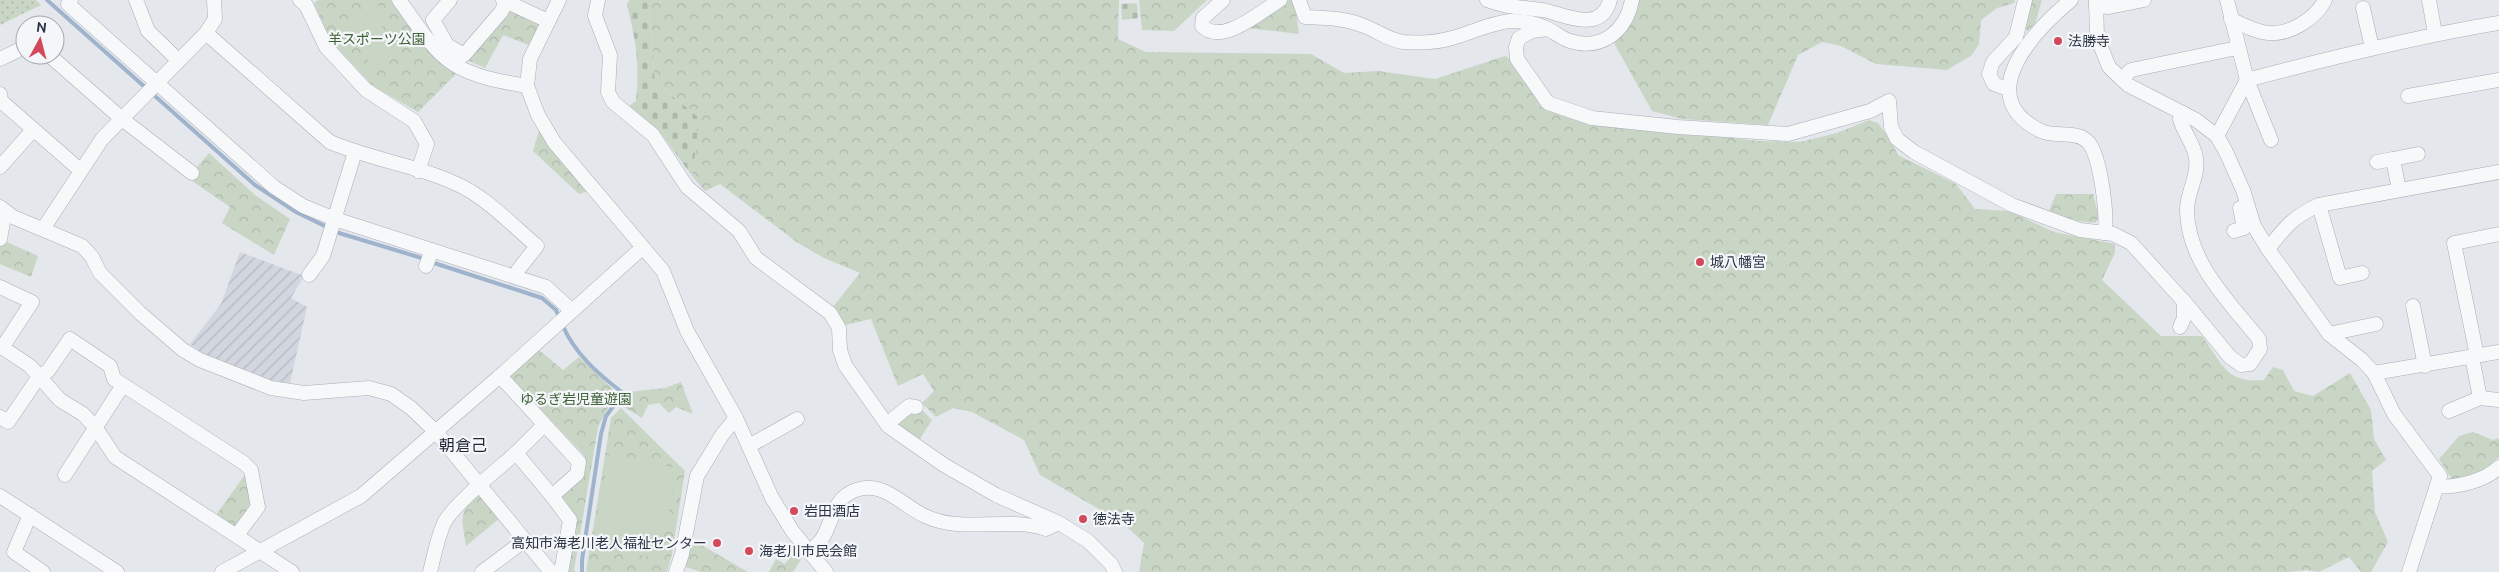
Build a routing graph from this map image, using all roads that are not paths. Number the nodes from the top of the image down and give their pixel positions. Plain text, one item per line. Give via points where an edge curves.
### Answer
1 (70, 0) edge
2 (136, 0) edge
3 (214, 0) edge
4 (300, 0) edge
5 (399, 0) edge
6 (450, 0) edge
7 (559, 0) edge
8 (598, 0) edge
9 (1222, 0) edge
10 (1280, 0) edge
11 (1299, 0) edge
12 (1487, 0) edge
13 (1610, 0) edge
14 (1632, 0) edge
15 (2025, 0) edge
16 (2071, 0) edge
17 (2144, 0) edge
18 (2227, 0) edge
19 (2325, 0) edge
20 (2428, 0) edge
21 (505, 1) edge
22 (2096, 3) edge
23 (2363, 8) dead end
24 (2231, 19) junction
25 (548, 21) junction
26 (2499, 23) edge
27 (1548, 29) junction
28 (206, 33) junction
29 (2435, 33) junction
30 (2237, 48) junction
31 (2372, 48) junction
32 (15, 52) edge
33 (0, 59) edge
34 (179, 61) junction
35 (60, 65) edge
36 (2122, 79) junction
37 (2247, 80) junction
38 (2499, 80) edge
39 (158, 82) junction
40 (527, 86) junction
41 (2008, 89) junction
42 (0, 94) edge
43 (2408, 96) dead end
44 (2183, 113) junction
45 (122, 119) junction
46 (33, 130) junction
47 (2216, 136) junction
48 (2271, 140) dead end
49 (355, 152) junction
50 (2418, 154) dead end
51 (2393, 159) junction
52 (2377, 162) dead end
53 (0, 167) edge
54 (80, 170) junction
55 (418, 171) junction
56 (2499, 172) edge
57 (192, 173) dead end
58 (2399, 190) junction
59 (2245, 197) junction
60 (2319, 205) junction
61 (2, 209) edge
62 (335, 219) junction
63 (43, 229) junction
64 (2234, 231) dead end
65 (2104, 233) junction
66 (2499, 234) edge
67 (0, 239) edge
68 (642, 248) junction
69 (2268, 249) junction
70 (432, 250) junction
71 (426, 266) dead end
72 (2362, 273) dead end
73 (309, 275) dead end
74 (517, 277) junction
75 (0, 287) edge
76 (2184, 301) junction
77 (2413, 306) dead end
78 (569, 312) junction
79 (2376, 324) dead end
80 (2180, 328) dead end
81 (2330, 334) junction
82 (1, 347) edge
83 (2499, 352) edge
84 (2474, 356) junction
85 (2426, 366) junction
86 (2374, 373) junction
87 (40, 375) junction
88 (500, 376) junction
89 (122, 385) junction
90 (2480, 398) junction
91 (2499, 400) edge
92 (916, 407) dead end
93 (2449, 411) dead end
94 (0, 417) edge
95 (736, 418) junction
96 (797, 419) dead end
97 (886, 424) junction
98 (544, 425) junction
99 (96, 428) junction
100 (436, 432) junction
101 (749, 446) junction
102 (516, 453) junction
103 (2499, 467) edge
104 (65, 476) dead end
105 (480, 486) junction
106 (2437, 486) junction
107 (0, 496) edge
108 (552, 496) junction
109 (30, 515) junction
110 (1059, 524) junction
111 (237, 535) junction
112 (525, 540) junction
113 (262, 551) junction
114 (809, 552) junction
115 (225, 571) edge
116 (43, 572) edge
117 (116, 572) edge
118 (292, 572) edge
119 (430, 572) edge
120 (482, 572) edge
121 (551, 572) edge
122 (557, 572) edge
123 (676, 572) edge
124 (826, 572) edge
125 (1115, 572) edge
126 (2410, 572) edge

1 - 39 street via 68,4
2 - 34 street via 148,31
3 - 28 street via 215,19
4 - 55 street via 306,5 326,47 359,83 414,121 427,144
5 - 40 street via 452,63 473,73
6 - 21 street via 433,20 447,45 464,55 501,12
7 - 25 street
8 - 97 street via 595,16 610,55 608,92 613,102 653,135 688,187 739,231 756,258 830,313 840,328 840,350 845,365
9 - 10 street via 1203,18 1202,26 1207,32 1218,34 1236,27
11 - 27 street via 1305,17 1345,20 1401,42 1450,39 1510,21
12 - 13 street via 1506,8 1544,10 1567,19 1586,21 1599,15
14 - 27 street via 1630,14 1620,30 1602,42 1583,44 1568,41
15 - 41 street via 2016,37 1993,62 1989,74 1994,84
16 - 41 street via 2045,22 2010,77
17 - 22 street via 2109,7
18 - 24 street
19 - 24 street via 2309,20 2272,33
20 - 29 street
21 - 25 street
22 - 36 street via 2097,37 2109,68
23 - 31 street
24 - 30 street
25 - 40 street via 530,59
26 - 29 street
27 - 65 street via 1519,38 1516,48 1517,59 1548,104 1592,118 1788,134 1870,111 1889,101 1891,127 1897,139 1914,152 2012,205 2080,230
28 - 34 street
28 - 49 street via 330,142
29 - 31 street
30 - 36 street via 2131,70
30 - 37 street
31 - 37 street
32 - 33 street
34 - 39 street
35 - 45 street
36 - 44 street
37 - 47 street
37 - 48 street
38 - 43 street
39 - 45 street
39 - 62 street via 274,187 303,206
40 - 68 street via 538,115 554,142
41 - 65 street via 2009,102 2041,131 2072,135 2087,141 2098,165 2106,222
42 - 46 street via 1,101
44 - 47 street
44 - 76 street via 2180,119 2182,126 2196,157 2187,210 2192,239 2200,261 2259,339 2260,349 2250,364 2236,362
45 - 54 street via 102,139
45 - 57 street
46 - 53 street
46 - 54 street
47 - 59 street
49 - 55 street
49 - 62 street
50 - 51 street
51 - 52 street
51 - 58 street
54 - 63 street
55 - 74 street via 477,195 536,246 518,270
56 - 58 street
58 - 60 street
59 - 64 street via 2238,201 2244,228
59 - 69 street via 2254,226
60 - 69 street via 2289,223
60 - 72 street via 2340,278
61 - 63 street
61 - 67 street
62 - 70 street
62 - 73 street via 323,256
63 - 100 street via 82,246 100,273 140,312 183,350 200,360 271,388 304,393 369,388 391,394
65 - 76 street via 2131,243
66 - 84 street via 2454,243
68 - 78 street
68 - 95 street via 663,271 687,331
69 - 81 street
70 - 71 street
70 - 74 street
74 - 78 street via 546,288
75 - 82 street via 32,302
76 - 80 street
77 - 85 street
78 - 88 street
79 - 81 street
81 - 86 street
82 - 87 street
83 - 84 street
84 - 85 street
84 - 90 street
85 - 86 street
86 - 106 street via 2394,414 2440,476
87 - 89 street via 48,371 70,339 110,366 114,379
87 - 94 street via 8,422
87 - 99 street via 60,400 83,414
88 - 98 street
88 - 100 street
89 - 99 street
89 - 111 street via 252,470 258,507
90 - 91 street
90 - 93 street
92 - 97 street via 909,406
95 - 101 street
95 - 123 street via 697,476
96 - 101 street
97 - 110 street via 944,465 996,495
98 - 102 street
98 - 108 street via 579,462 578,474
99 - 104 street
99 - 111 street via 115,456
100 - 105 street
100 - 113 street via 361,496
101 - 114 street via 772,498
102 - 105 street
102 - 108 street
103 - 106 street via 2492,474 2449,487
105 - 112 street
105 - 119 street via 457,506 445,522
106 - 126 street
107 - 109 street
108 - 122 street via 570,520 562,568
109 - 116 street via 14,552
109 - 117 street
110 - 114 street via 1046,529 1030,524 943,522 925,516 892,493 867,488 855,490 836,505 822,539
110 - 125 street via 1088,541
111 - 113 street
112 - 120 street
112 - 121 street
113 - 115 street
113 - 118 street
114 - 124 street

